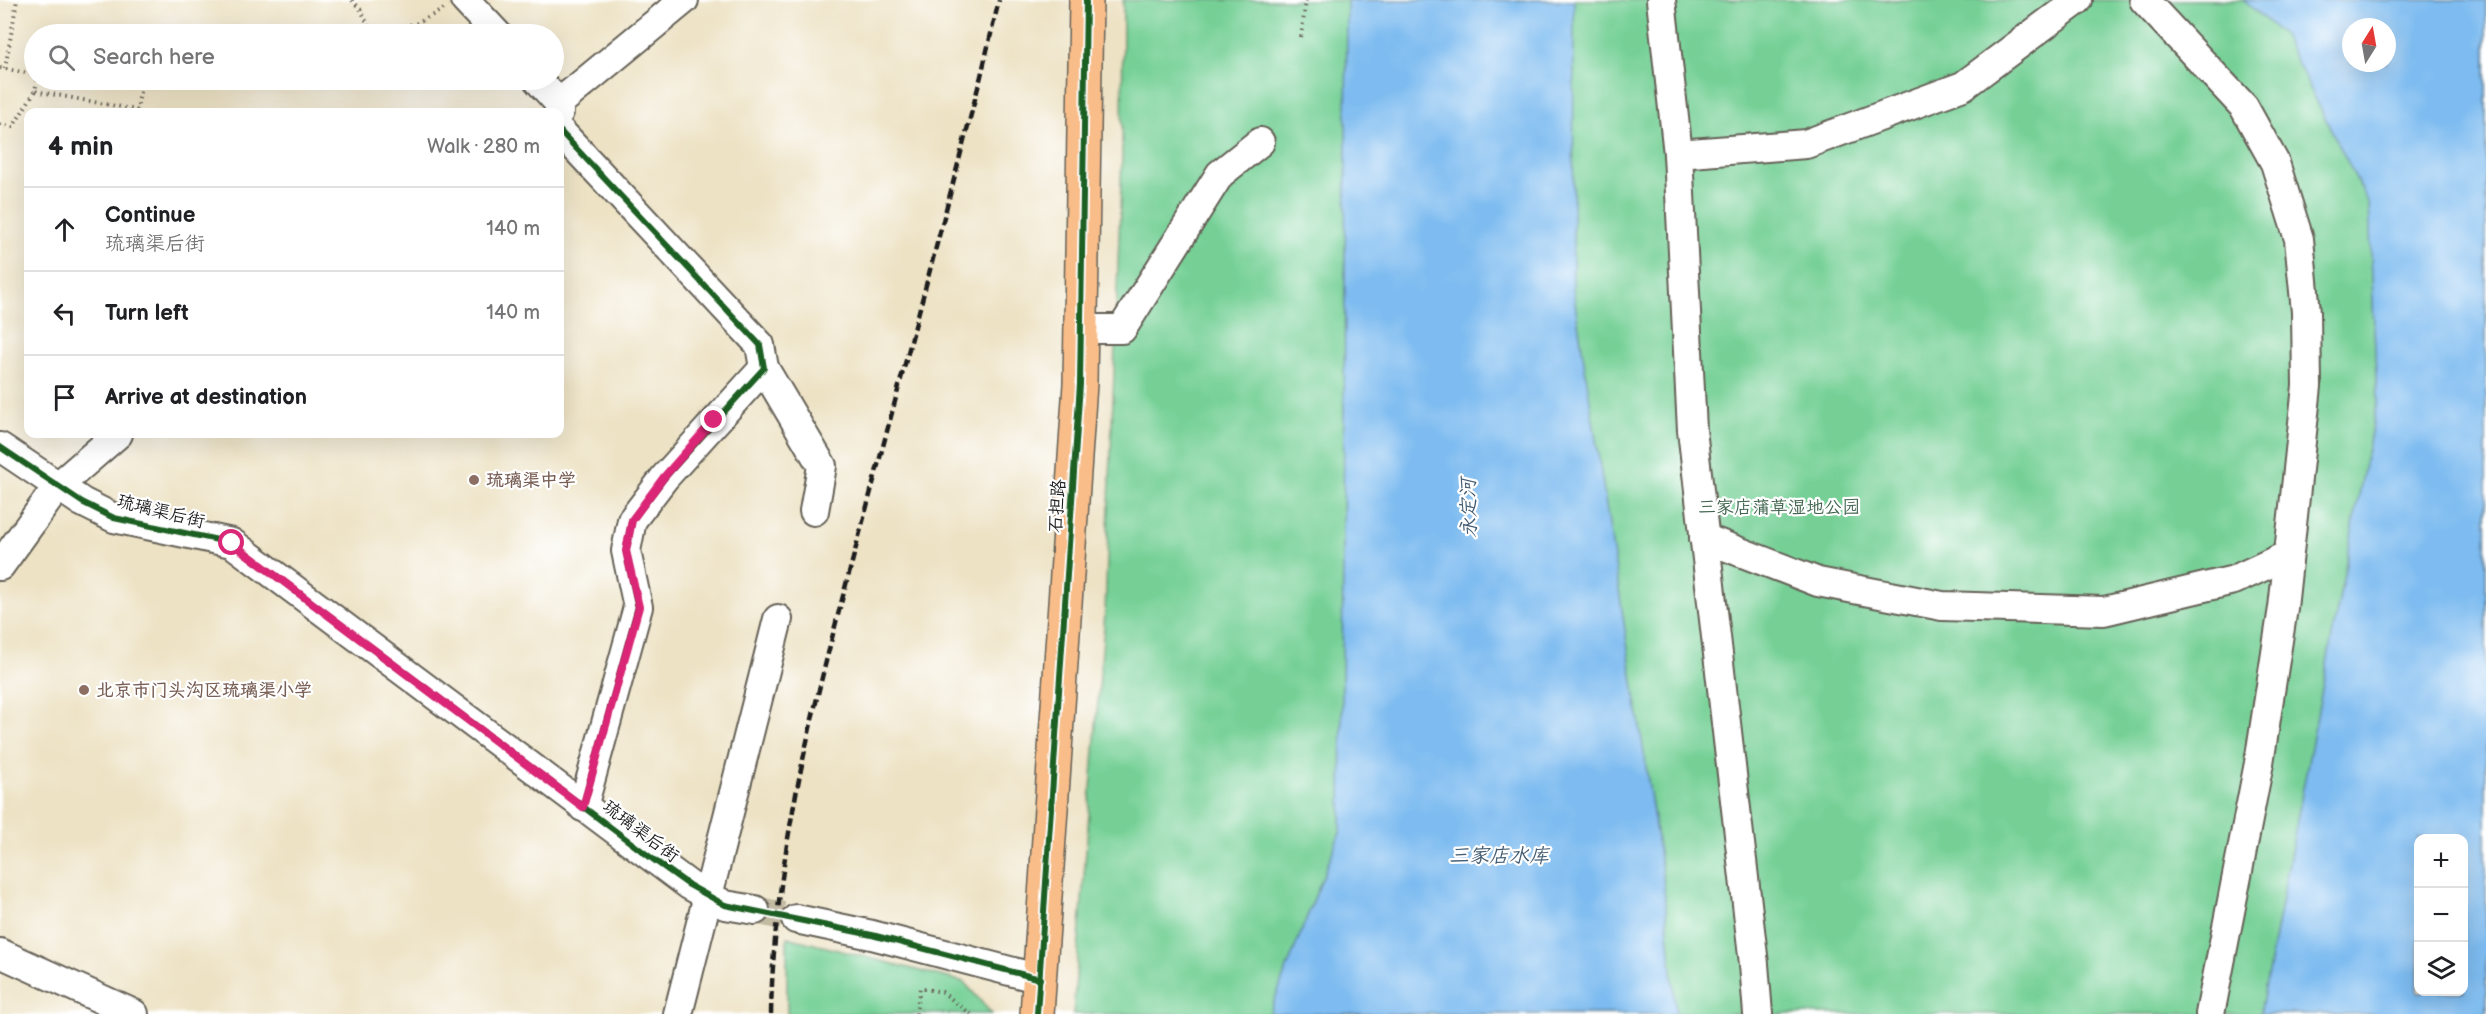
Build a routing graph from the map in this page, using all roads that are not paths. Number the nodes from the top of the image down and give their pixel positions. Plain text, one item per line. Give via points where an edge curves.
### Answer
1 (684, 0) edge
2 (1086, 0) edge
3 (1661, 0) edge
4 (2078, 0) edge
5 (2144, 0) edge
6 (546, 90) edge
7 (559, 108) edge
8 (564, 135) edge
9 (1260, 142) dead end
10 (1678, 154) junction
11 (1081, 329) junction
12 (764, 368) junction
13 (113, 438) edge
14 (0, 447) edge
15 (58, 486) junction
16 (814, 511) dead end
17 (1704, 538) junction
18 (2288, 555) junction
19 (0, 566) edge
20 (778, 619) dead end
21 (583, 807) junction
22 (706, 895) junction
23 (755, 910) tunnel mouth
24 (796, 919) tunnel mouth
25 (0, 953) edge
26 (1040, 980) junction
27 (134, 1014) edge
28 (678, 1014) edge
29 (1037, 1014) edge
30 (1758, 1014) edge
31 (2210, 1014) edge

1 - 7 street
2 - 11 main road, 石担路
3 - 10 street
4 - 10 street via 1963,86 1806,144
5 - 18 street via 2244,107 2275,163 2299,239 2306,312 2307,386
6 - 7 street
8 - 12 street via 760,345
9 - 11 street via 1220,174 1122,328
10 - 17 street via 1692,430
11 - 26 main road, 石担路
12 - 16 street via 822,466
12 - 21 street via 664,477 632,520 626,551 639,607
13 - 15 street
14 - 15 street, 琉璃渠后街
15 - 19 street
15 - 21 street, 琉璃渠后街 via 114,518 232,543
17 - 18 street via 1818,582 1965,607 2104,610 2234,580
17 - 30 street
18 - 31 street via 2259,763
20 - 22 street
21 - 22 street, 琉璃渠后街
22 - 23 street, 琉璃渠后街 via 725,905
22 - 28 street
24 - 26 street
25 - 27 street
26 - 29 main road, 石担路

